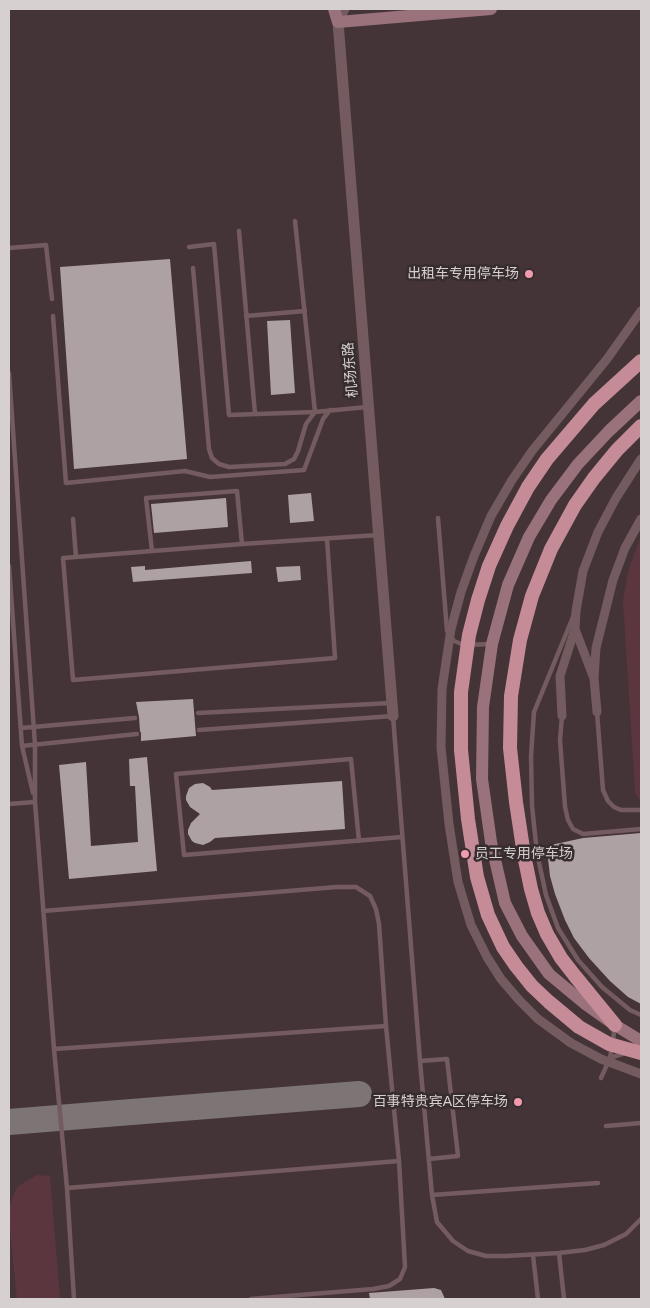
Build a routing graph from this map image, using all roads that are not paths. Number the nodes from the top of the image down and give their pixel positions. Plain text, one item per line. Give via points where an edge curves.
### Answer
1 (329, 9) edge
2 (334, 9) edge
3 (345, 9) edge
4 (386, 9) edge
5 (492, 9) edge
6 (339, 15) edge
7 (398, 16) junction
8 (295, 221) dead end
9 (240, 231) dead end
10 (189, 247) dead end
11 (9, 248) edge
12 (194, 268) dead end
13 (52, 299) dead end
14 (305, 311) junction
15 (641, 311) edge
16 (53, 316) dead end
17 (246, 316) junction
18 (641, 361) edge
19 (9, 373) edge
20 (641, 400) edge
21 (369, 406) junction
22 (330, 410) junction
23 (315, 412) junction
24 (254, 414) junction
25 (641, 426) edge
26 (641, 459) edge
27 (438, 518) dead end
28 (73, 519) dead end
29 (641, 519) edge
30 (379, 535) junction
31 (327, 539) junction
32 (242, 544) junction
33 (152, 551) junction
34 (76, 557) junction
35 (9, 566) edge
36 (576, 611) junction
37 (11, 624) edge
38 (575, 629) junction
39 (492, 644) junction
40 (464, 645) junction
41 (462, 655) dead end
42 (594, 678) junction
43 (392, 703) junction
44 (597, 712) joint
45 (198, 713) dead end
46 (393, 716) junction
47 (562, 716) joint
48 (135, 718) dead end
49 (21, 728) junction
50 (34, 728) junction
51 (199, 730) dead end
52 (137, 734) dead end
53 (35, 745) junction
54 (22, 746) junction
55 (35, 802) junction
56 (9, 804) edge
57 (641, 810) edge
58 (641, 830) edge
59 (402, 837) junction
60 (359, 840) junction
61 (43, 911) junction
62 (641, 1015) edge
63 (615, 1025) junction
64 (386, 1026) junction
65 (641, 1041) edge
66 (641, 1048) edge
67 (54, 1049) junction
68 (641, 1053) edge
69 (606, 1054) junction
70 (420, 1060) junction
71 (641, 1060) edge
72 (641, 1067) edge
73 (641, 1074) edge
74 (601, 1078) dead end
75 (641, 1123) edge
76 (606, 1126) dead end
77 (429, 1159) junction
78 (399, 1161) junction
79 (598, 1183) dead end
80 (66, 1188) junction
81 (432, 1195) junction
82 (641, 1219) edge
83 (559, 1253) junction
84 (533, 1255) junction
85 (74, 1299) edge
86 (251, 1299) edge
87 (538, 1299) edge
88 (564, 1299) edge

1 - 6 street
2 - 6 main road, 机场东路
3 - 6 street
4 - 7 main road
5 - 7 main road
6 - 7 main road
6 - 21 street, 机场东路
8 - 14 lane
9 - 17 lane
10 - 24 lane via 214,244 229,415
11 - 13 lane via 46,245
12 - 23 lane via 212,458 229,467 285,464 294,459 306,424
14 - 17 lane
14 - 23 lane
15 - 69 street, bridge via 607,359 532,450 491,516 460,592 442,689 441,747 449,824 458,882 471,925 501,979 538,1019 571,1043
16 - 22 lane via 66,483 185,471 210,477 304,470 318,430
17 - 24 lane
18 - 69 highway, bridge via 594,404 547,459 528,487 489,566 469,634 461,692 461,750 468,819 477,877 488,915 503,947 532,986
19 - 50 lane
20 - 39 main road via 578,464 551,500 508,585
21 - 22 lane
21 - 30 street, 机场东路
22 - 23 lane
23 - 24 lane
25 - 63 highway via 594,478 551,548 532,596 520,640 512,696 510,748 516,802 524,855 538,912 561,958
26 - 36 street via 598,532 583,571
27 - 40 lane via 447,631
28 - 34 lane
29 - 42 street via 613,580 596,648
30 - 31 lane
30 - 43 street, 机场东路
31 - 32 lane
31 - 34 lane via 335,658 73,680 63,558
32 - 33 lane
32 - 33 lane via 237,491 146,498
33 - 34 lane
35 - 37 lane
36 - 38 street
36 - 62 lane via 534,712 532,806 537,852 546,895 558,928 578,960 602,987
37 - 49 lane
38 - 42 street
38 - 47 street via 560,676
39 - 40 lane
39 - 63 main road via 484,707 482,779 491,842 505,903 522,936 548,974
40 - 41 lane
42 - 44 street
43 - 45 lane
43 - 46 street, 机场东路
44 - 57 lane via 603,790 614,807
46 - 51 lane
46 - 59 lane
47 - 58 lane via 560,740 565,807 573,829 583,834
48 - 50 lane
49 - 50 lane
49 - 54 lane
50 - 53 lane
52 - 53 lane
53 - 54 lane
53 - 55 lane
54 - 55 lane
55 - 56 lane
55 - 61 lane
59 - 60 lane
59 - 70 lane
60 - 60 lane via 184,855 176,774 352,759
61 - 64 lane via 356,887 370,896 376,909
61 - 67 lane
63 - 65 main road
63 - 69 lane
64 - 67 lane
64 - 78 lane
66 - 69 lane
67 - 80 lane
68 - 69 highway, bridge
69 - 71 street, bridge
69 - 72 street, bridge
69 - 73 street, bridge
69 - 74 lane
70 - 77 lane
70 - 77 lane via 447,1059 458,1156
75 - 76 lane
77 - 81 lane
78 - 80 lane
78 - 86 lane via 405,1267 400,1279 389,1286 373,1289
79 - 81 lane
80 - 85 lane
81 - 84 lane via 437,1222 453,1241 468,1251 486,1256
82 - 83 lane via 626,1234 604,1245
83 - 84 lane
83 - 88 lane
84 - 87 lane

